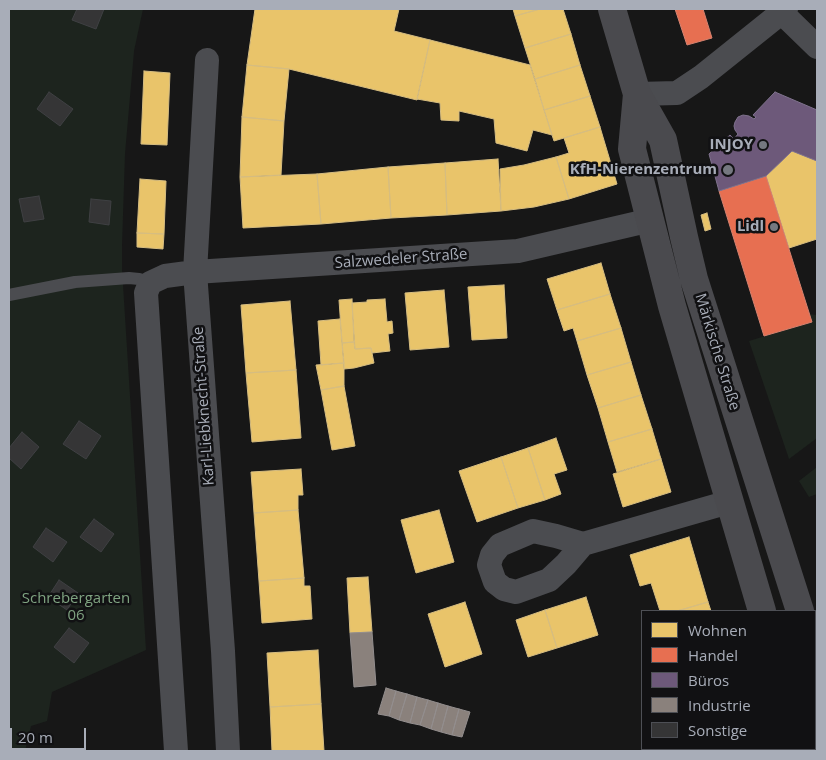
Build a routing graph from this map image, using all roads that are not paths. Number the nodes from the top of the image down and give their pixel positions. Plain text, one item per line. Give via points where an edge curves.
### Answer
1 (612, 9) edge
2 (784, 11) edge
3 (817, 47) edge
4 (207, 60) dead end
5 (637, 94) junction
6 (651, 220) junction
7 (194, 272) junction
8 (150, 284) junction
9 (9, 295) edge
10 (729, 502) junction
11 (583, 544) dead end
12 (762, 610) edge
13 (800, 610) edge
14 (176, 751) edge
15 (228, 751) edge

1 - 5 main road, Märkische Straße
2 - 3 street
2 - 5 street via 677,93
4 - 7 street, Karl-Liebknecht-Straße
5 - 6 main road, Märkische Straße via 632,149
5 - 13 main road, Märkische Straße via 663,140 694,279
6 - 7 street, Salzwedeler Straße via 518,252
6 - 10 main road, Märkische Straße via 672,306
7 - 8 street, Salzwedeler Straße via 165,276
7 - 15 street, Karl-Liebknecht-Straße
8 - 9 lane via 129,278
8 - 14 street via 146,293
10 - 11 street
10 - 12 main road, Märkische Straße

